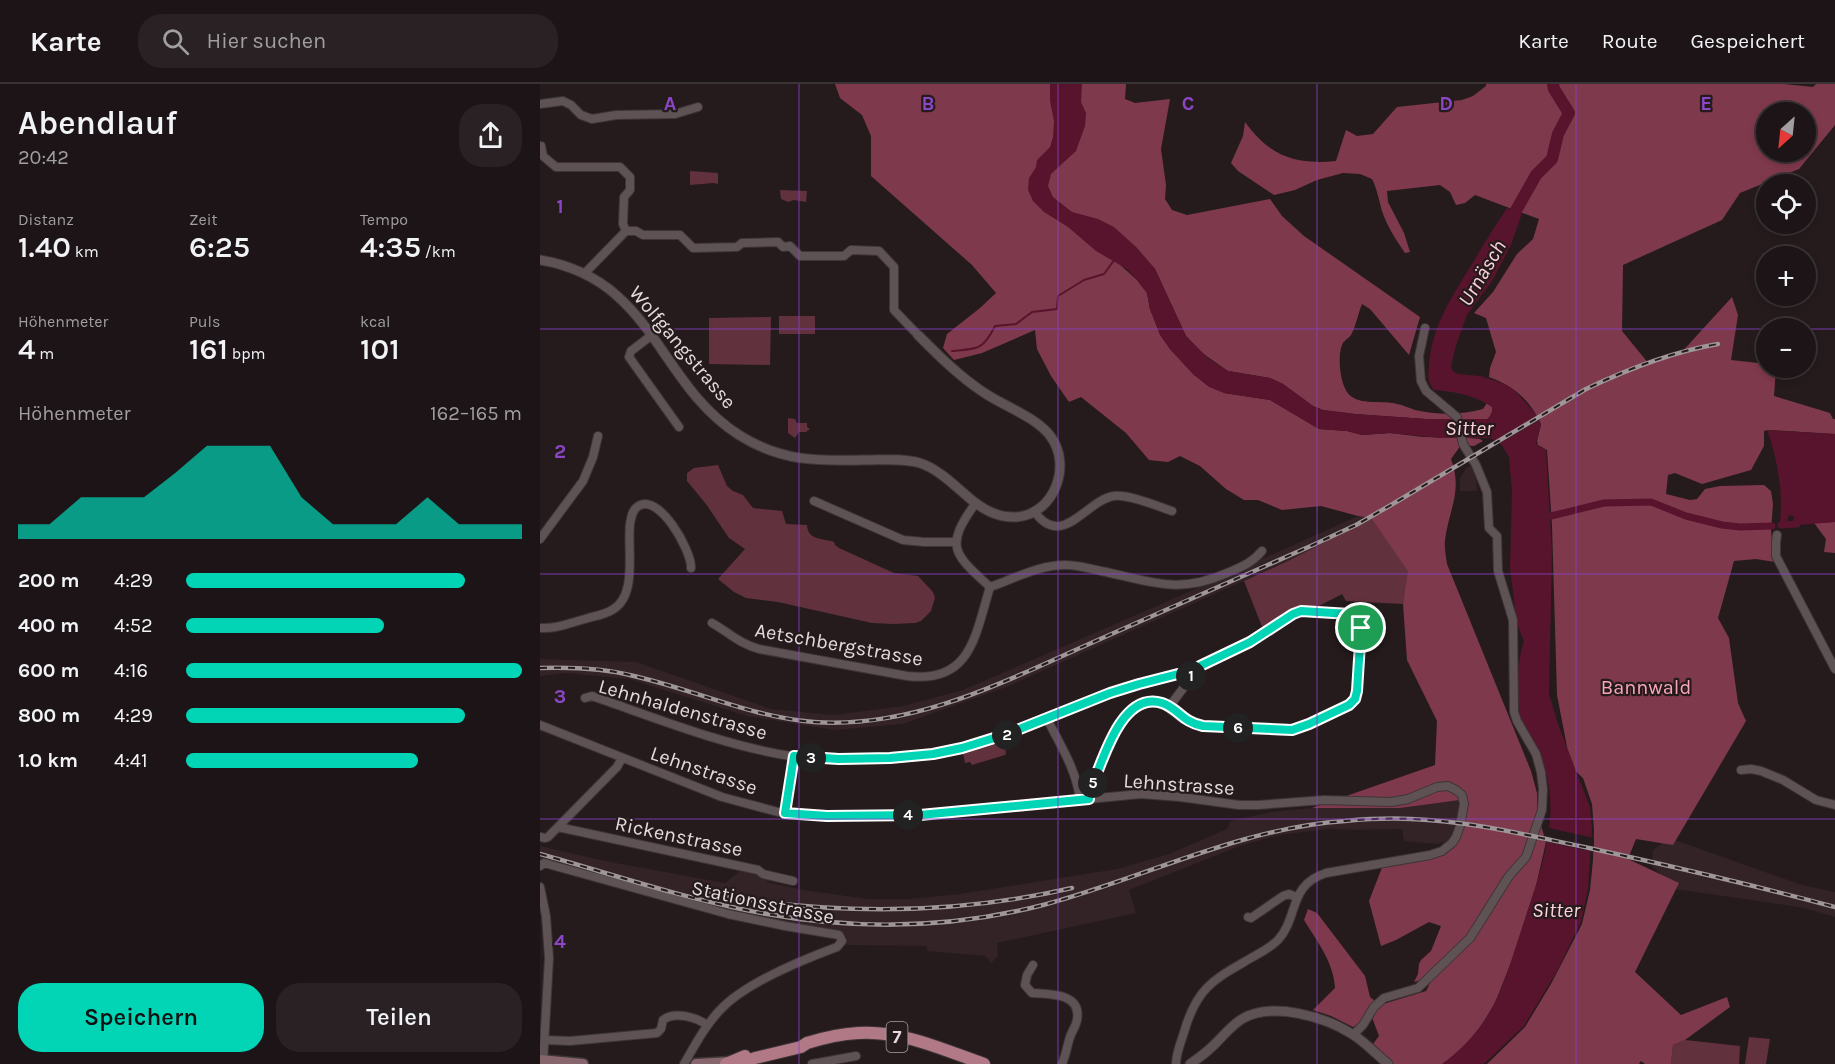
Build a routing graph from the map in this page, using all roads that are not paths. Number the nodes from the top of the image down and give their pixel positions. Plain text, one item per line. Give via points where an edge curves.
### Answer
1 (540, 104) edge
2 (698, 107) dead end
3 (541, 146) edge
4 (626, 231) junction
5 (540, 260) edge
6 (585, 273) junction
7 (1425, 328) dead end
8 (652, 335) junction
9 (918, 335) joint
10 (679, 427) dead end
11 (598, 436) dead end
12 (814, 501) dead end
13 (975, 504) junction
14 (1172, 511) dead end
15 (1034, 512) junction
16 (1778, 535) dead end
17 (540, 539) edge
18 (956, 542) junction
19 (1262, 551) dead end
20 (691, 568) dead end
21 (990, 587) junction
22 (711, 623) dead end
23 (540, 628) edge
24 (1835, 669) edge
25 (1189, 680) junction
26 (585, 698) dead end
27 (1169, 707) junction
28 (1047, 719) junction
29 (540, 725) edge
30 (794, 756) junction
31 (621, 758) junction
32 (1740, 770) dead end
33 (1089, 799) junction
34 (1080, 800) junction
35 (1835, 805) edge
36 (785, 813) junction
37 (558, 827) junction
38 (540, 837) edge
39 (542, 864) edge
40 (793, 881) dead end
41 (540, 887) edge
42 (1296, 897) junction
43 (543, 916) edge
44 (1248, 917) dead end
45 (544, 963) edge
46 (1033, 965) dead end
47 (543, 1007) edge
48 (707, 1025) junction
49 (1353, 1035) junction
50 (545, 1040) junction
51 (856, 1056) dead end
52 (542, 1061) edge
53 (731, 1063) edge
54 (583, 1064) edge
55 (684, 1064) edge
56 (696, 1064) edge
57 (812, 1064) edge
58 (984, 1064) edge
59 (1062, 1064) edge
60 (1176, 1064) edge
61 (1190, 1064) edge
62 (1388, 1064) edge

1 - 2 street via 563,101 592,119 675,114
3 - 4 street via 543,156 556,167 620,167 630,177 630,190 624,197
4 - 6 street
4 - 9 street via 680,235 693,248 778,242 783,247 790,246 800,256 879,251 894,267 894,310 898,320
5 - 6 street, Wolfgangstrasse
6 - 8 street, Wolfgangstrasse via 620,298
7 - 49 street via 1419,356 1421,381 1426,391 1457,417 1463,444 1487,492 1489,528 1497,536 1498,571 1513,620 1514,712 1536,754 1541,772 1542,810 1526,857 1509,876 1470,938 1418,988 1384,998
8 - 10 street via 629,357
8 - 13 street, Wolfgangstrasse via 707,408 755,445 796,459 893,459 920,463 940,474
9 - 15 street via 966,380 1041,427 1053,440 1060,460 1058,482 1050,497
11 - 17 street via 583,481
12 - 18 street via 903,540
13 - 15 street, Wolfgangstrasse via 1005,516
13 - 18 street
14 - 15 street via 1118,496 1105,498 1065,525 1047,523
16 - 24 street via 1776,556
18 - 21 street via 963,562
19 - 21 street via 1247,564 1191,585 1164,585 1065,565 1038,569
20 - 23 street via 681,538 654,507 642,505 631,517 629,580 620,604 595,616
21 - 22 street, Aetschbergstrasse via 966,654 949,671 934,676 907,676 759,649 739,642
25 - 27 street
25 - 27 street via 1200,666 1250,642 1298,612 1350,614 1361,623 1355,699 1309,724 1287,730 1203,726 1183,719
25 - 28 street, Lehnhaldenstrasse via 1178,674 1139,684
26 - 30 street, Lehnhaldenstrasse via 592,696 748,747
27 - 33 street via 1146,703 1125,716
28 - 30 street, Lehnhaldenstrasse via 983,742 933,754 866,759
28 - 34 street via 1073,772
29 - 31 street, Lehnstrasse
30 - 36 street
31 - 36 street, Lehnstrasse via 722,797
31 - 37 street
32 - 35 street via 1761,771 1816,800
33 - 34 street, Lehnstrasse
33 - 42 street, Lehnstrasse via 1141,795 1258,805 1400,801 1443,786 1460,793 1464,804 1459,831 1443,850 1326,873 1313,878
34 - 36 street, Lehnstrasse via 920,815
37 - 38 street via 547,838
37 - 40 street, Rickenstrasse
39 - 48 street, Stationsstrasse via 738,916 840,935 842,941 837,947 740,993
41 - 43 street
42 - 44 street, Lehnstrasse via 1283,896
42 - 60 street, Lehnstrasse via 1287,926 1276,942 1218,977 1197,998
43 - 45 street
45 - 47 street
46 - 59 street via 1025,985 1032,993 1062,996 1077,1008 1077,1021
47 - 50 street
48 - 50 street via 689,1017 669,1016 657,1033
48 - 55 street, Stationsstrasse
49 - 61 street via 1309,1016 1261,1012 1236,1023
49 - 62 street
50 - 52 street
51 - 57 street
52 - 54 main road
53 - 56 main road
53 - 58 main road, 7 via 798,1041 807,1043 850,1033 884,1034

